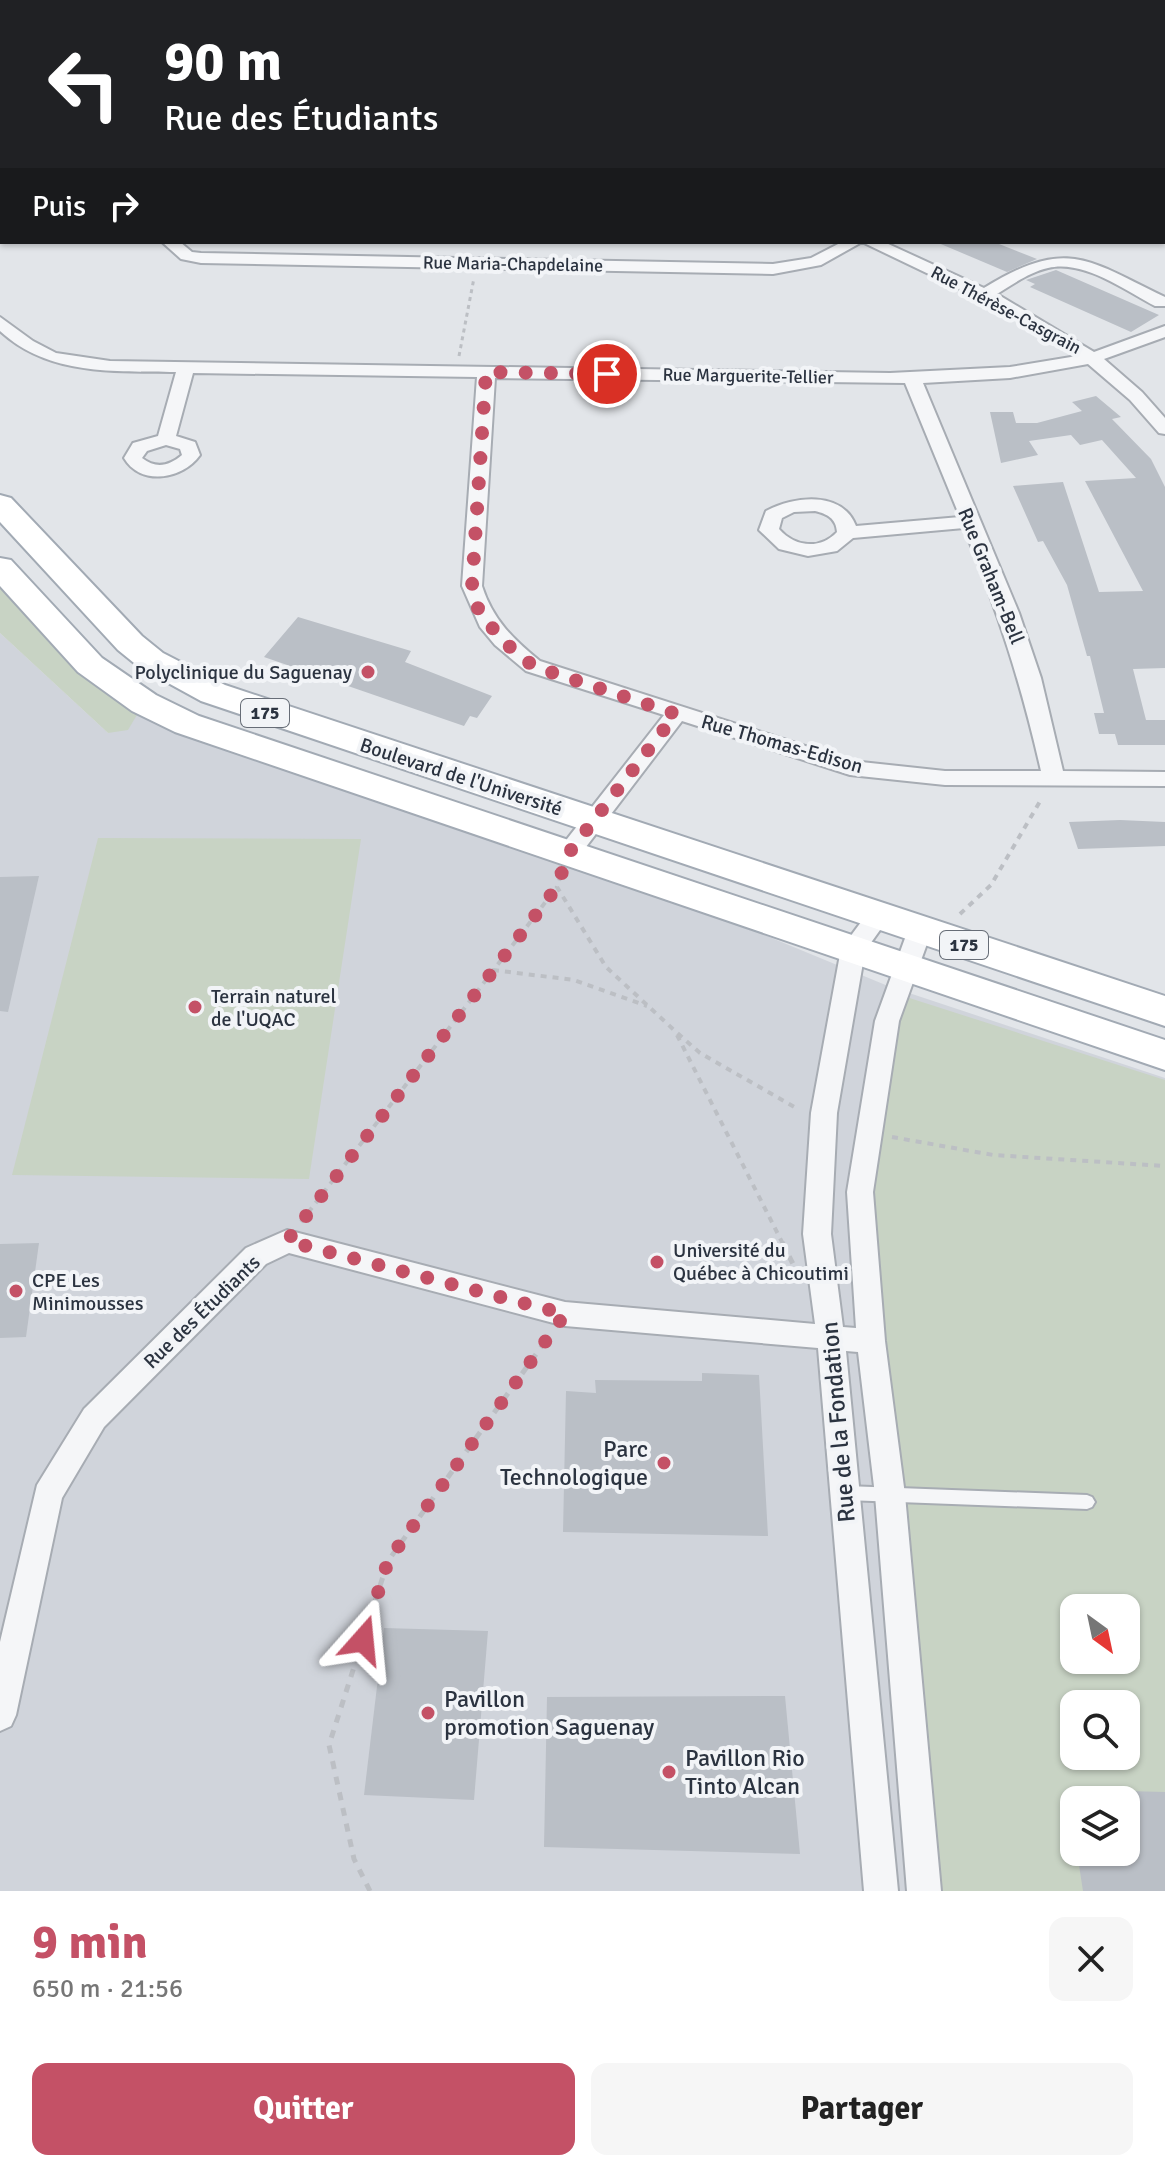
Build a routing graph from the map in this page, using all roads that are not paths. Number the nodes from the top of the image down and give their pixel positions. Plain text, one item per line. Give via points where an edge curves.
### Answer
1 (171, 244) edge
2 (471, 244) edge
3 (850, 244) edge
4 (874, 244) edge
5 (472, 264) junction
6 (984, 295) junction
7 (1161, 302) dead end
8 (0, 322) edge
9 (1165, 331) edge
10 (1096, 358) junction
11 (186, 367) junction
12 (486, 372) junction
13 (912, 378) junction
14 (1165, 429) edge
15 (166, 439) dead end
16 (0, 504) edge
17 (970, 522) junction
18 (847, 533) dead end
19 (0, 567) edge
20 (676, 714) junction
21 (1054, 779) junction
22 (1165, 779) edge
23 (592, 821) junction
24 (568, 854) junction
25 (878, 916) junction
26 (928, 933) junction
27 (853, 949) junction
28 (908, 968) junction
29 (1165, 1011) edge
30 (1165, 1055) edge
31 (831, 1339) junction
32 (871, 1341) junction
33 (845, 1493) junction
34 (890, 1495) junction
35 (1087, 1502) dead end
36 (0, 1715) edge
37 (881, 1891) edge
38 (924, 1891) edge

1 - 5 street, Rue Maria-Chapdelaine via 187,256 201,258
2 - 5 street
3 - 5 street, Rue Maria-Chapdelaine via 815,262 773,269
4 - 6 street, Rue Thérèse-Casgrain
6 - 7 street via 1053,261 1082,265
6 - 10 street, Rue Thérèse-Casgrain
8 - 11 street, Rue Marguerite-Tellier via 24,345 55,359
9 - 10 street, Rue Marguerite-Tellier
10 - 13 street, Rue Marguerite-Tellier via 960,379
10 - 14 street, Rue Thérèse-Casgrain
11 - 12 street, Rue Marguerite-Tellier
11 - 15 street
12 - 13 street, Rue Marguerite-Tellier
12 - 20 street, Rue Thomas-Edison via 472,586 479,612 533,666
13 - 17 street, Rue Graham-Bell
16 - 23 main road, Boulevard de l'Université / 175 via 105,620 179,677 251,708
17 - 18 street
17 - 21 street, Rue Graham-Bell via 1030,678
19 - 24 main road, Boulevard de l'Université / 175 via 90,665 144,703 187,724
20 - 21 street, Rue Thomas-Edison via 850,768 945,778
20 - 23 street
21 - 22 street, Rue Thomas-Edison
23 - 24 street
23 - 25 main road, Boulevard de l'Université / 175
24 - 27 main road, Boulevard de l'Université / 175
25 - 26 main road, Boulevard de l'Université / 175
25 - 27 street, Rue de la Fondation
26 - 28 street, Rue de la Fondation
26 - 29 main road, Boulevard de l'Université / 175
27 - 28 main road, Boulevard de l'Université / 175
27 - 31 street, Rue de la Fondation via 823,1123 817,1234
28 - 30 main road, Boulevard de l'Université / 175
28 - 32 street, Rue de la Fondation via 887,1021 860,1192
31 - 32 street
31 - 33 street, Rue de la Fondation
31 - 36 street, Rue des Étudiants via 565,1314 287,1241 256,1256 94,1418 48,1495
32 - 34 street, Rue de la Fondation
33 - 34 lane
33 - 37 street, Rue de la Fondation
34 - 35 lane
34 - 38 street, Rue de la Fondation

